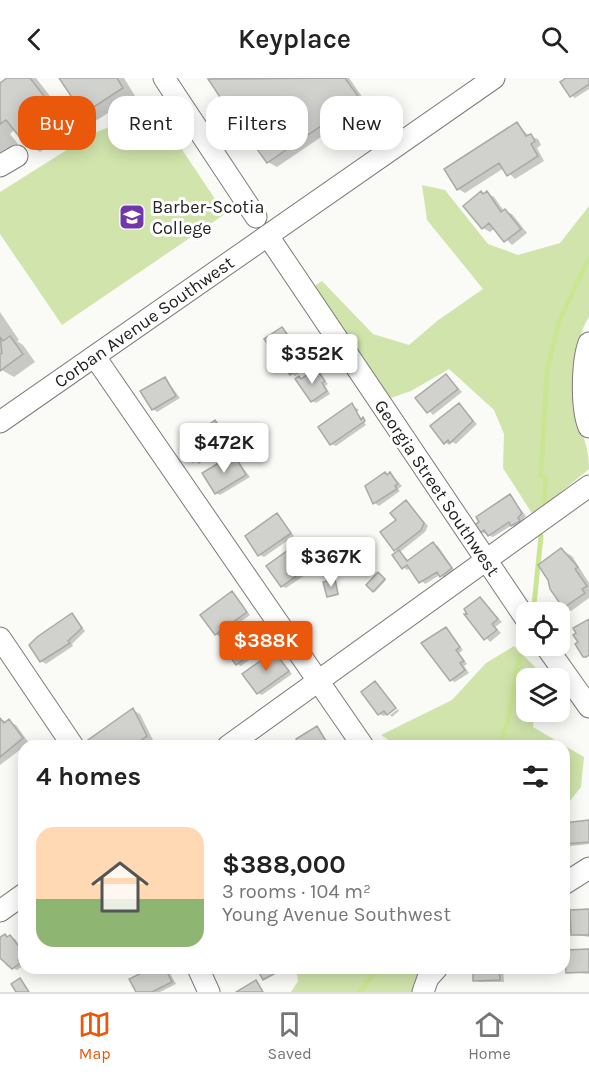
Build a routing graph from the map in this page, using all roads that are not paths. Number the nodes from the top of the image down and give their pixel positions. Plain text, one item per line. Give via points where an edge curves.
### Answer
1 (165, 78) edge
2 (494, 78) edge
3 (255, 218) dead end
4 (268, 236) junction
5 (589, 343) edge
6 (95, 357) junction
7 (0, 422) edge
8 (589, 427) edge
9 (589, 486) edge
10 (485, 561) junction
11 (516, 605) edge
12 (0, 638) edge
13 (553, 656) edge
14 (319, 680) junction
15 (589, 707) edge
16 (69, 740) edge
17 (236, 740) edge
18 (359, 740) edge
19 (589, 868) edge
20 (570, 880) edge
21 (18, 898) edge
22 (0, 911) edge
23 (201, 974) edge
24 (432, 974) edge
25 (209, 992) edge
26 (423, 992) edge

1 - 3 street
2 - 4 street, Corban Avenue Southwest
4 - 6 street, Corban Avenue Southwest
4 - 10 street, Georgia Street Southwest
5 - 8 street via 584,390
6 - 7 street, Corban Avenue Southwest
6 - 14 street
9 - 10 street
10 - 11 street, Georgia Street Southwest
10 - 14 street
12 - 16 street
13 - 15 street
14 - 17 street
14 - 18 street
19 - 20 street
21 - 22 street
23 - 25 street
24 - 26 street

